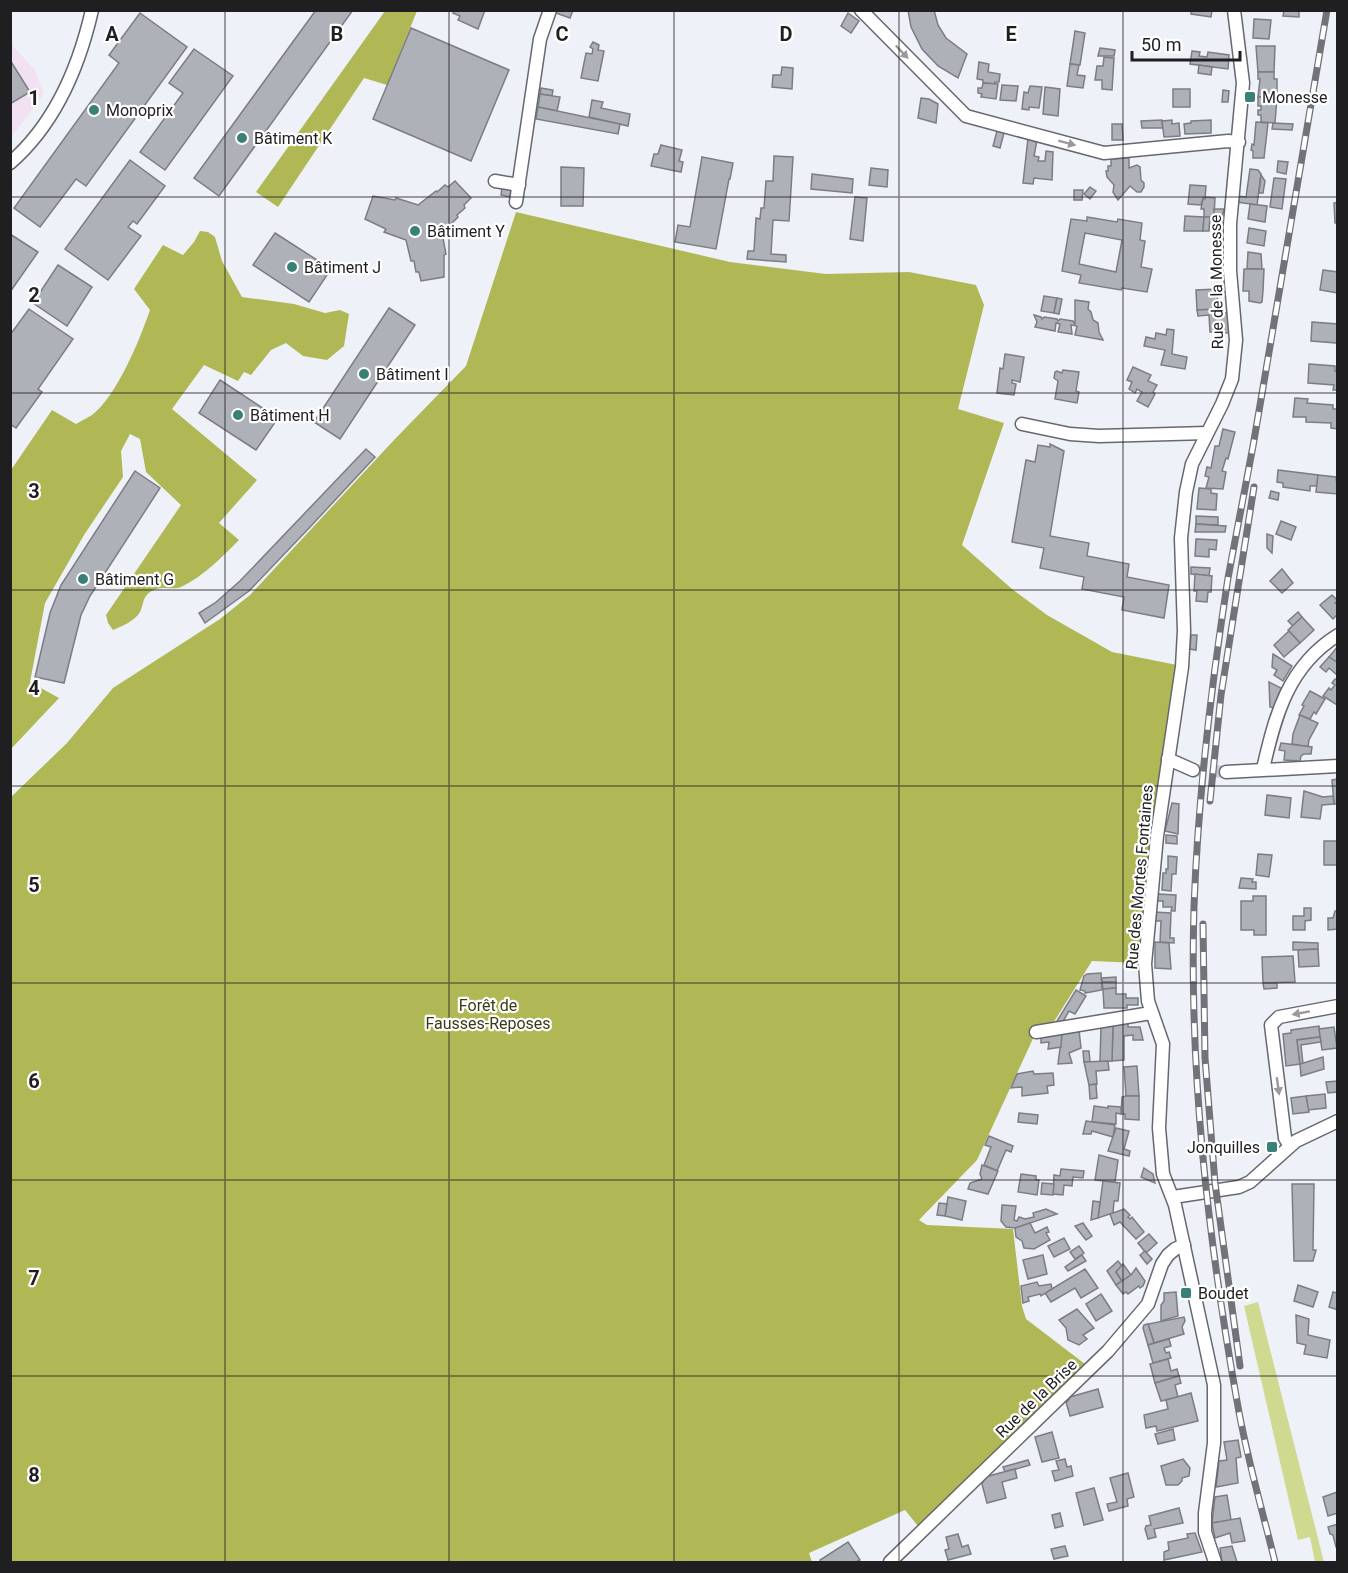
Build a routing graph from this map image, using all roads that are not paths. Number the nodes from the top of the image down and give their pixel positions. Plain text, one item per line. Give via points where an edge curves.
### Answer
1 (92, 10) edge
2 (550, 10) edge
3 (861, 10) edge
4 (1234, 10) edge
5 (1239, 142) junction
6 (10, 163) edge
7 (495, 181) dead end
8 (519, 185) junction
9 (516, 202) dead end
10 (1022, 424) dead end
11 (1207, 433) junction
12 (1338, 635) edge
13 (1168, 759) junction
14 (1338, 766) edge
15 (1263, 769) junction
16 (1193, 770) tunnel mouth
17 (1226, 772) tunnel mouth
18 (1338, 1006) edge
19 (1151, 1013) junction
20 (1036, 1032) dead end
21 (1338, 1121) edge
22 (1290, 1146) junction
23 (1173, 1197) junction
24 (1184, 1245) junction
25 (890, 1563) edge
26 (1215, 1563) edge

1 - 6 street via 73,75 50,117
2 - 8 street via 540,39
3 -> 5 street via 966,116 1104,153
4 - 5 street, Rue de la Monesse via 1243,83
5 - 11 street, Rue de la Monesse via 1230,224 1236,340 1232,379
7 - 8 street
8 - 9 street
10 - 11 street via 1100,436
11 - 13 street, Rue de la Monesse via 1192,464 1186,492 1181,538 1182,667
12 - 15 street via 1308,660 1288,688 1278,710
13 - 16 street
13 - 19 street, Rue des Mortes Fontaines via 1145,964
14 - 15 street
15 - 17 street
18 -> 22 street via 1279,1017 1271,1025 1285,1138
19 - 20 street
19 - 23 street, Rue des Mortes Fontaines via 1163,1044 1159,1128 1163,1174
21 - 22 street
22 - 23 street via 1239,1187
23 - 24 street, Rue des Mortes Fontaines
24 - 25 street, Rue de la Brise via 1168,1255 1148,1304 1108,1351
24 - 26 street, Rue des Mortes Fontaines via 1214,1384 1214,1443 1205,1532

